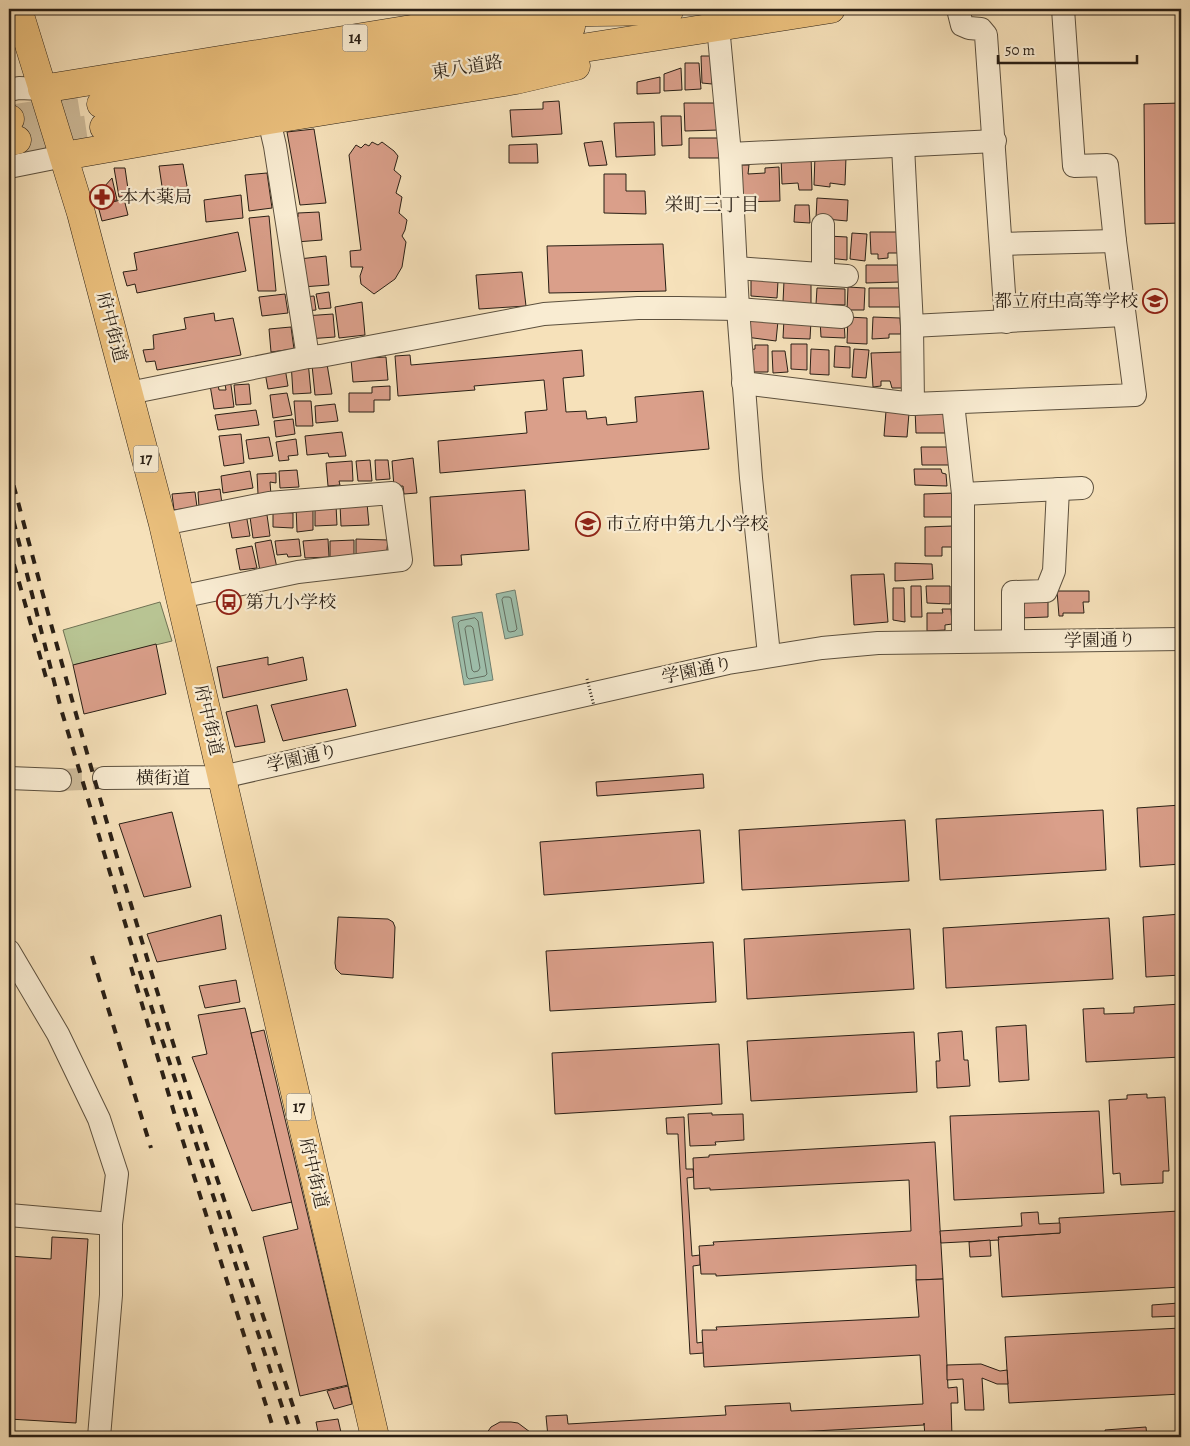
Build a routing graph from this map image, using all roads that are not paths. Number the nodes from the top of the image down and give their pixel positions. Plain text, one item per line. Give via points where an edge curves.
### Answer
1 (18, 9) edge
2 (830, 9) edge
3 (958, 9) edge
4 (1063, 9) edge
5 (674, 18) edge
6 (718, 26) junction
7 (42, 89) junction
8 (9, 90) edge
9 (102, 115) tunnel mouth
10 (269, 120) junction
11 (995, 141) junction
12 (903, 146) junction
13 (730, 154) junction
14 (64, 156) junction
15 (9, 167) edge
16 (823, 224) dead end
17 (1115, 241) junction
18 (1001, 244) junction
19 (736, 268) junction
20 (823, 274) junction
21 (847, 276) dead end
22 (738, 309) junction
23 (1124, 315) junction
24 (842, 317) dead end
25 (1006, 322) junction
26 (912, 326) junction
27 (308, 357) junction
28 (743, 383) junction
29 (129, 393) junction
30 (953, 403) junction
31 (913, 404) junction
32 (1082, 488) dead end
33 (1058, 489) junction
34 (963, 494) junction
35 (164, 524) junction
36 (180, 597) junction
37 (1181, 639) edge
38 (964, 641) junction
39 (1013, 641) junction
40 (769, 655) junction
41 (222, 776) junction
42 (9, 778) edge
43 (104, 778) tunnel mouth
44 (60, 780) tunnel mouth
45 (9, 951) edge
46 (9, 1215) edge
47 (111, 1224) junction
48 (99, 1437) edge
49 (375, 1437) edge

1 - 7 main road, 府中街道 / 17
2 - 6 main road, 東八道路 / 14
3 - 11 street via 962,25 981,29 986,35
4 - 17 street via 1074,166 1107,165
5 - 6 main road, 東八道路 / 14
5 - 7 main road, 14 via 559,12 472,19
5 - 9 main road, 東八道路 / 14 via 226,104
5 - 10 main road, 14 via 566,69
6 - 13 street
7 - 8 street
7 - 14 main road, 府中街道 / 17
10 - 14 main road, 14
10 - 27 street
11 - 12 street
11 - 18 street
12 - 13 street
12 - 26 street
13 - 19 street
14 - 15 street
14 - 29 main road, 府中街道 / 17
16 - 20 street
17 - 18 street
17 - 23 street
18 - 25 street
19 - 20 street
19 - 22 street
20 - 21 street
22 - 24 street
22 - 27 street via 638,308 544,314
22 - 28 street
23 - 25 street
23 - 30 street via 1135,395
25 - 26 street
26 - 31 street
27 - 29 street
28 - 31 street
28 - 40 street
29 - 35 main road, 府中街道 / 17
30 - 31 street
30 - 34 street
32 - 33 street
33 - 34 street
33 - 39 street via 1054,571 1046,591 1012,592
34 - 38 street
35 - 36 main road, 府中街道 / 17
35 - 36 street via 269,503 392,493 401,560 298,572
36 - 41 main road, 府中街道 / 17
37 - 39 street, 学園通り
38 - 39 street, 学園通り
38 - 40 street, 学園通り via 849,645
40 - 41 street, 学園通り
41 - 43 street, 横街道
41 - 49 main road, 府中街道 / 17
42 - 44 street
45 - 47 street via 58,1034 99,1120 117,1174
46 - 47 street
47 - 48 street via 111,1295

